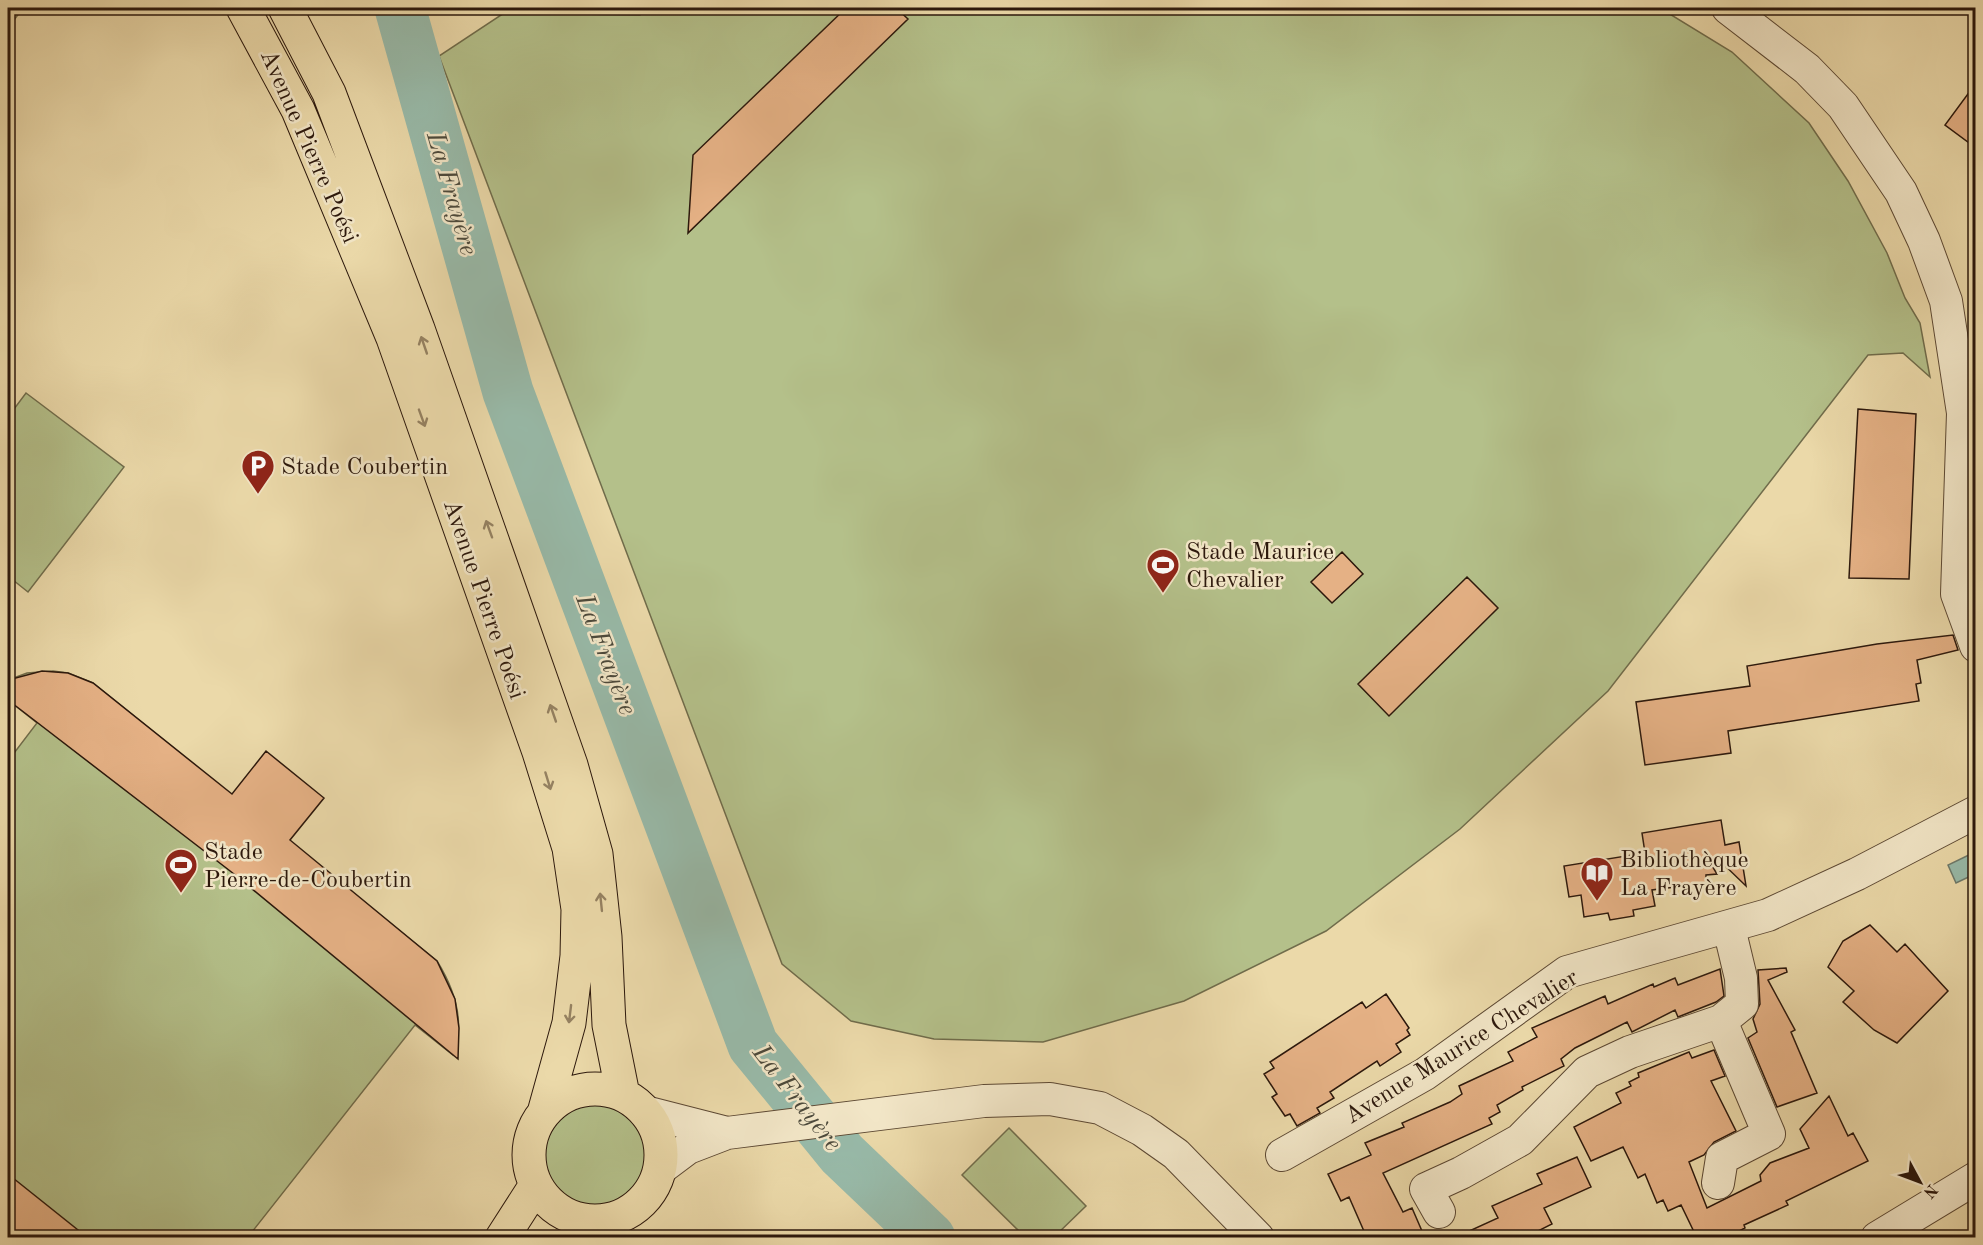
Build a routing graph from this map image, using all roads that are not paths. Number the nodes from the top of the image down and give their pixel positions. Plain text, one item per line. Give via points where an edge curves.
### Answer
1 (243, 8) edge
2 (285, 8) edge
3 (1728, 8) edge
4 (1976, 646) edge
5 (1976, 812) edge
6 (1729, 928) junction
7 (1721, 1021) junction
8 (634, 1103) junction
9 (544, 1113) junction
10 (728, 1133) junction
11 (1282, 1155) dead end
12 (660, 1169) junction
13 (1976, 1178) edge
14 (1718, 1183) dead end
15 (536, 1185) junction
16 (1439, 1212) dead end
17 (580, 1229) edge
18 (502, 1238) edge
19 (1258, 1238) edge
20 (1877, 1238) edge

1 -> 9 main road, Avenue Pierre Poési via 298,110 393,338 569,848 578,909 577,956 569,1023
8 -> 2 main road, Avenue Pierre Poési via 609,1025 596,854 571,765 401,286 328,93
3 - 4 street via 1807,69 1843,106 1901,192 1924,241 1946,301 1963,413 1957,594
5 - 6 street, Avenue Maurice Chevalier via 1857,874 1768,915
6 - 7 street via 1742,978 1742,1004
6 - 11 street, Avenue Maurice Chevalier via 1567,972 1425,1074
7 - 14 street via 1769,1134 1722,1158
7 - 16 street via 1630,1052 1587,1072 1520,1140 1426,1189
8 - 9 main road via 602,1089 580,1090
8 - 10 street
8 - 12 main road via 656,1129
9 - 15 main road via 529,1148
10 - 12 street via 688,1148
10 - 19 street via 984,1101 1050,1098 1100,1108 1142,1130 1176,1154
12 - 17 main road via 646,1197 634,1208
13 - 20 street
15 - 17 main road
15 - 18 main road

